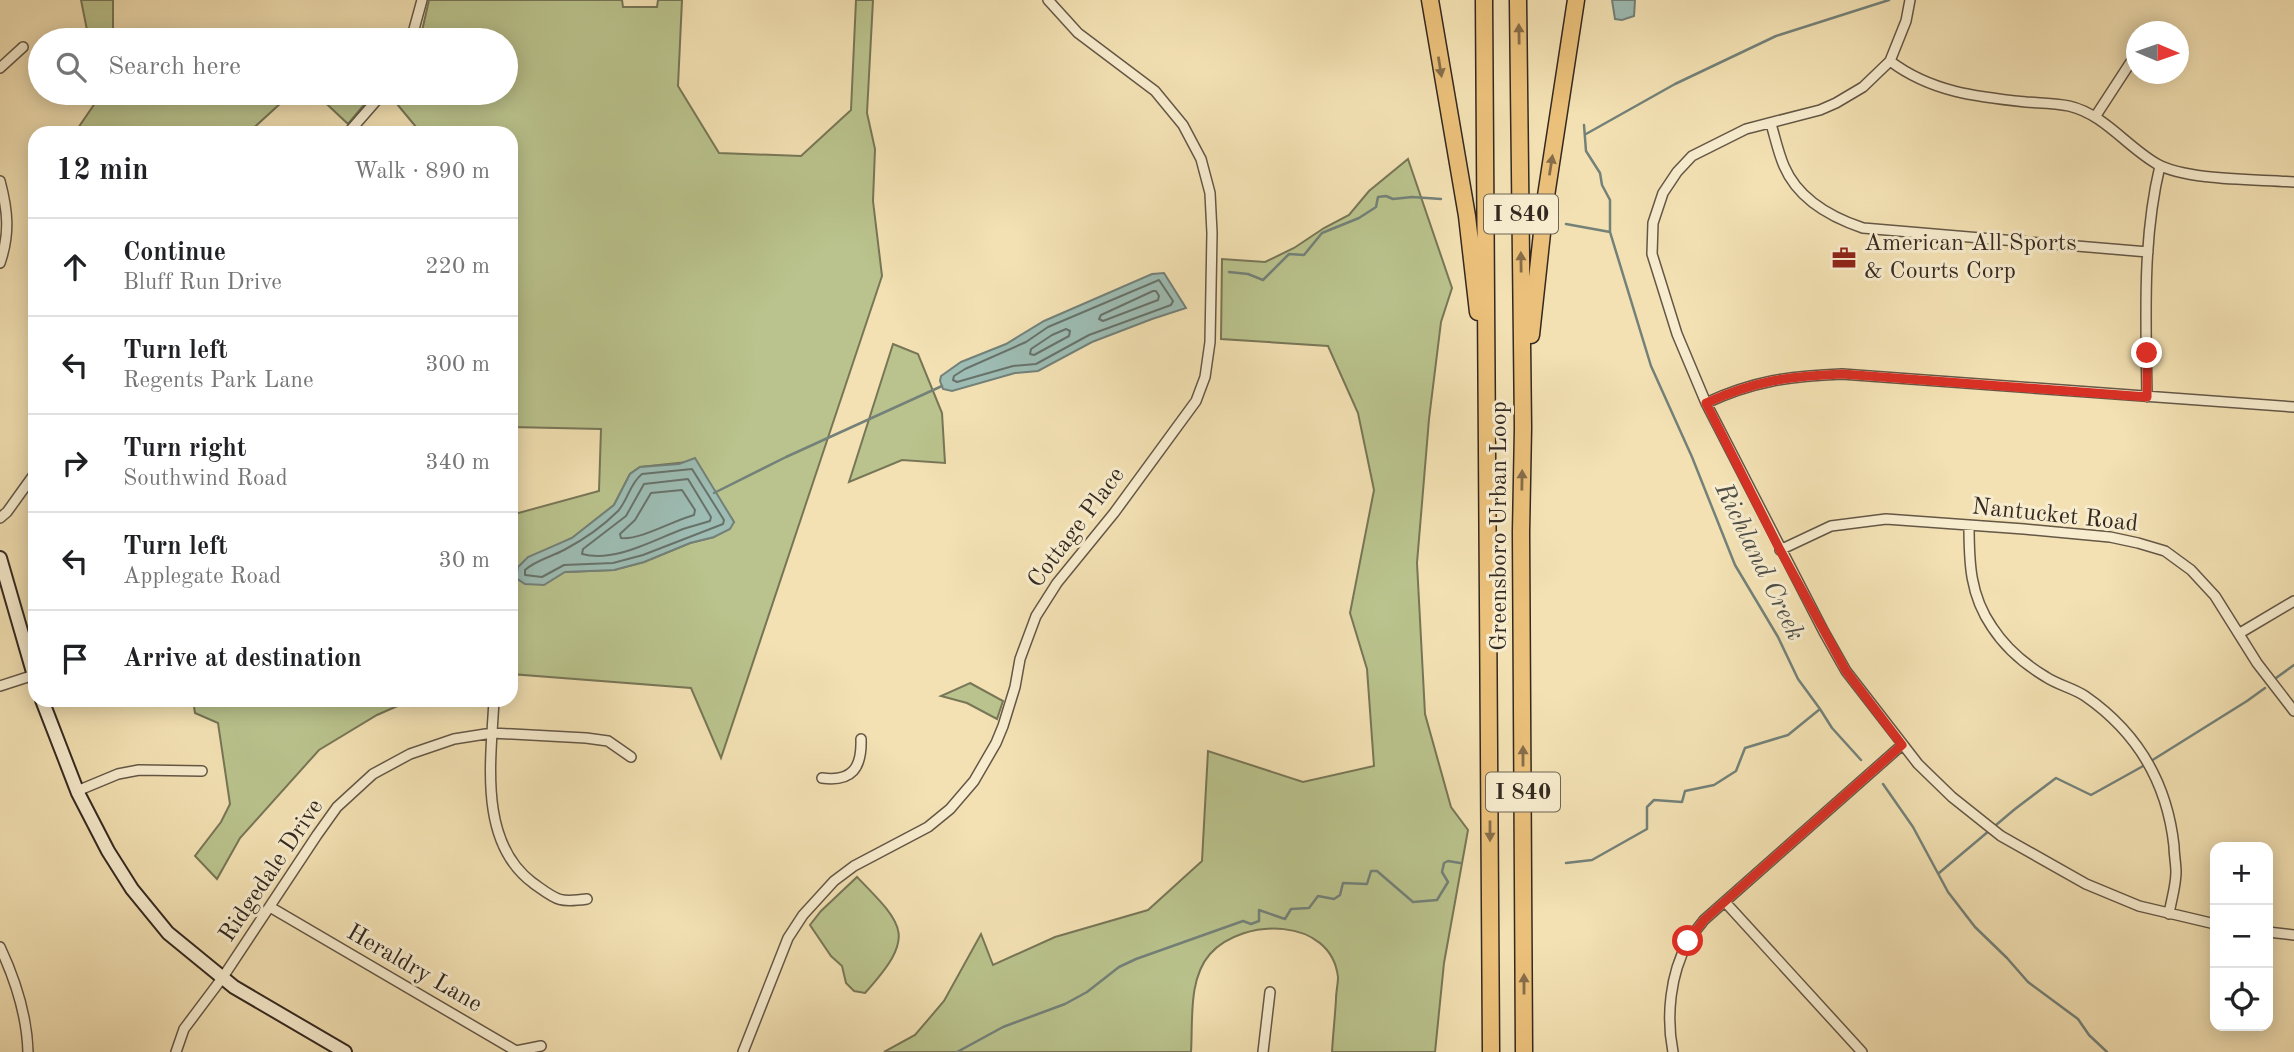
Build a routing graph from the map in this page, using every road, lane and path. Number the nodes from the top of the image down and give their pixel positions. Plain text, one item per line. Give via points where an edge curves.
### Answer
1 (422, 0) edge
2 (1048, 0) edge
3 (1430, 0) edge
4 (1485, 0) edge
5 (1518, 0) edge
6 (1576, 0) edge
7 (1910, 0) edge
8 (414, 28) edge
9 (23, 47) dead end
10 (1890, 61) junction
11 (0, 68) edge
12 (2126, 70) edge
13 (372, 105) edge
14 (2095, 117) junction
15 (1770, 124) junction
16 (354, 126) edge
17 (2160, 166) junction
18 (0, 181) edge
19 (2294, 182) edge
20 (2148, 252) junction
21 (0, 263) edge
22 (1488, 393) junction
23 (2147, 397) junction
24 (1706, 403) junction
25 (2294, 407) edge
26 (1523, 428) junction
27 (28, 483) edge
28 (0, 518) edge
29 (1969, 526) junction
30 (1780, 550) junction
31 (0, 558) edge
32 (2294, 601) edge
33 (2240, 633) junction
34 (28, 656) edge
35 (28, 679) edge
36 (0, 686) edge
37 (45, 707) edge
38 (494, 707) edge
39 (2294, 711) edge
40 (492, 733) junction
41 (861, 739) dead end
42 (1902, 745) junction
43 (631, 757) dead end
44 (202, 771) dead end
45 (822, 778) dead end
46 (77, 791) junction
47 (587, 899) dead end
48 (1725, 902) junction
49 (271, 908) junction
50 (2169, 914) junction
51 (2210, 923) edge
52 (2273, 933) edge
53 (2294, 935) edge
54 (0, 947) edge
55 (223, 977) junction
56 (1270, 992) dead end
57 (541, 1046) dead end
58 (28, 1052) edge
59 (176, 1052) edge
60 (345, 1052) edge
61 (743, 1052) edge
62 (1263, 1052) edge
63 (1491, 1052) edge
64 (1524, 1052) edge
65 (1673, 1052) edge
66 (1862, 1052) edge

1 - 8 street
2 - 61 street, Cottage Place via 1078,33 1155,91 1183,125 1201,159 1210,193 1212,233 1205,377 1194,404 1036,616 1003,726 974,781 928,827 834,881 803,915 788,938
3 -> 22 highway via 1467,216
4 - 22 highway, Greensboro Urban Loop / I 840
26 -> 5 highway, Greensboro Urban Loop / I 840
26 -> 6 highway via 1545,206
7 - 10 street
9 - 11 street
10 - 14 street via 1925,81 1974,97 2070,106
10 - 15 street via 1863,87 1836,103
12 - 14 street
13 - 16 street
14 - 17 street
15 - 20 street via 1793,183 1840,221 1863,228
15 - 24 street via 1746,129 1692,156 1664,192 1653,223 1652,254 1677,334
17 - 19 street via 2206,176
17 - 20 street via 2152,198
18 - 21 street via 8,226
20 - 23 street
22 -> 63 highway, Greensboro Urban Loop / I 840
23 - 24 street via 1842,374 1758,383
23 - 25 street
24 - 30 street
64 -> 26 highway, Greensboro Urban Loop / I 840
27 - 28 street
29 - 30 street, Nantucket Road via 1860,521 1831,526
29 - 33 street, Nantucket Road via 2110,537 2165,551 2215,596
29 - 50 street via 1969,570 1991,627 2032,667 2106,712 2148,760 2172,830 2176,872
30 - 42 street via 1846,671
31 - 34 street
32 - 33 street
33 - 39 street, Nantucket Road
35 - 36 street
37 - 46 street
38 - 40 street
40 - 43 street, Ridgedale Drive via 608,741
40 - 47 street via 491,794 507,855 525,877 549,894 564,902
40 - 49 street, Ridgedale Drive via 454,739 410,754 373,774 337,807
41 - 45 street via 860,761 849,774 839,780
42 - 48 street
42 - 50 street via 1952,797 2001,836 2086,884
44 - 46 street via 139,770
46 - 55 street via 132,889 168,933
48 - 65 street via 1688,941 1676,970 1671,1002
48 - 66 street
49 - 55 street, Ridgedale Drive
49 - 57 street, Heraldry Lane via 516,1051
50 - 51 street
52 - 53 street
54 - 58 street via 19,997
55 - 59 street, Ridgedale Drive via 184,1029
55 - 60 street
56 - 62 street

